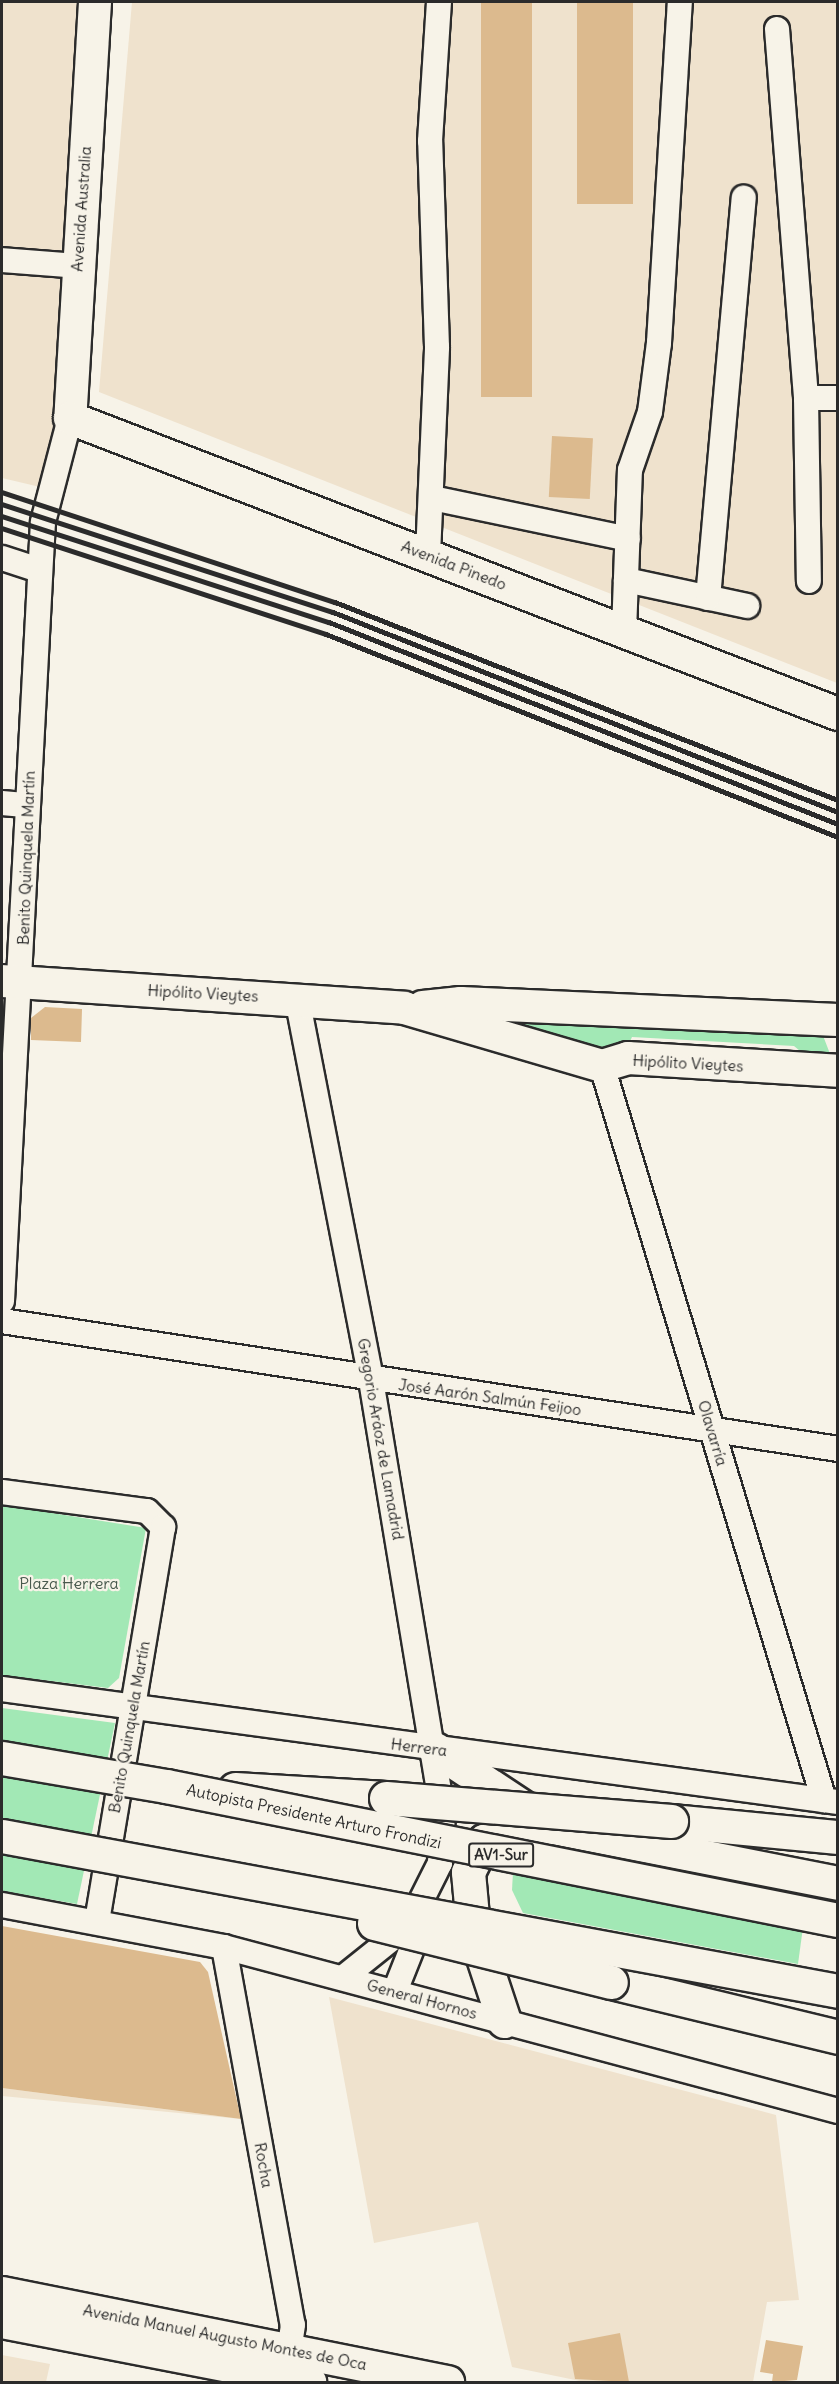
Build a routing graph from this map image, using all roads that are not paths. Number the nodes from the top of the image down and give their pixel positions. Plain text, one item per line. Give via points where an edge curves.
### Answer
1 (95, 2) edge
2 (439, 2) edge
3 (680, 2) edge
4 (777, 28) dead end
5 (744, 198) dead end
6 (2, 260) edge
7 (78, 266) junction
8 (806, 398) junction
9 (837, 398) edge
10 (70, 418) junction
11 (432, 498) junction
12 (628, 539) junction
13 (428, 555) junction
14 (2, 558) edge
15 (39, 570) junction
16 (626, 580) junction
17 (809, 581) dead end
18 (708, 598) junction
19 (747, 606) dead end
20 (624, 632) junction
21 (837, 714) edge
22 (2, 803) edge
23 (27, 805) junction
24 (12, 981) edge
25 (297, 998) junction
26 (404, 1008) junction
27 (837, 1020) edge
28 (602, 1066) junction
29 (837, 1071) edge
30 (2, 1301) edge
31 (2, 1321) edge
32 (371, 1380) junction
33 (712, 1430) junction
34 (837, 1449) edge
35 (2, 1492) edge
36 (2, 1689) edge
37 (132, 1707) junction
38 (435, 1749) junction
39 (2, 1758) edge
40 (166, 1785) junction
41 (831, 1801) edge
42 (553, 1827) junction
43 (2, 1836) edge
44 (837, 1838) edge
45 (221, 1876) junction
46 (434, 1880) junction
47 (837, 1883) edge
48 (2, 1905) edge
49 (97, 1920) junction
50 (837, 1920) edge
51 (224, 1947) junction
52 (344, 1977) junction
53 (837, 1990) edge
54 (395, 1991) junction
55 (504, 2021) junction
56 (837, 2037) edge
57 (837, 2111) edge
58 (2, 2293) edge
59 (2, 2322) edge
60 (292, 2373) edge
61 (448, 2382) edge

1 - 7 main road, Avenida Australia
2 - 11 street via 430,141 437,347
3 - 12 street via 658,360 650,412 630,470
4 - 8 street
5 - 18 street
6 - 7 street
7 - 10 main road, Avenida Australia
8 - 9 street
8 - 17 street
10 - 13 main road, Avenida Pinedo
10 - 15 street, Benito Quinquela Martín via 47,497
11 - 12 street
11 - 13 street
12 - 16 street
13 - 20 main road, Avenida Pinedo
14 - 15 street
15 - 23 street, Benito Quinquela Martín
16 - 18 street
16 - 20 street
18 - 19 street
20 - 21 main road, Avenida Pinedo
22 - 23 street
23 - 24 street, Benito Quinquela Martín
24 - 25 main road, Hipólito Vieytes
24 - 30 street, Benito Quinquela Martín
25 - 26 main road, Hipólito Vieytes
25 - 32 street, Gregorio Aráoz de Lamadrid
26 - 27 main road, Hipólito Vieytes via 461,1003
26 - 28 main road, Hipólito Vieytes
28 - 29 main road, Hipólito Vieytes via 628,1058
28 - 33 street, Olavarría
31 - 32 street, José Aarón Salmún Feijoo
32 - 33 street, José Aarón Salmún Feijoo
32 - 38 street, Gregorio Aráoz de Lamadrid
33 - 34 street, José Aarón Salmún Feijoo
33 - 41 street, Olavarría
35 - 37 street, Benito Quinquela Martín via 147,1511 160,1519 164,1535
36 - 37 street, Herrera
37 - 38 street, Herrera
37 - 49 street, Benito Quinquela Martín
38 - 41 street, Herrera
38 - 42 highway
38 - 46 street, Gregorio Aráoz de Lamadrid via 444,1841
39 - 40 highway, Autopista Presidente Arturo Frondizi / AV1-Sur, bridge
40 - 44 highway, bridge via 540,1806
40 - 50 highway, Autopista Presidente Arturo Frondizi / AV1-Sur, bridge
42 - 47 highway
42 - 55 highway via 509,1830 484,1841 468,1872 473,1927
43 - 45 highway, bridge
45 - 53 highway, bridge
45 - 56 highway, bridge via 274,1898
46 - 52 street, Gregorio Aráoz de Lamadrid via 409,1925
46 - 54 street, Gregorio Aráoz de Lamadrid
48 - 49 street, General Hornos
49 - 51 street, General Hornos
51 - 52 street, General Hornos
51 - 60 street, Rocha via 293,2325
52 - 54 street, General Hornos
54 - 55 street, General Hornos
55 - 57 street, General Hornos
58 - 60 main road, Avenida Manuel Augusto Montes de Oca
59 - 60 main road, Avenida Manuel Augusto Montes de Oca
60 - 61 main road, Avenida Manuel Augusto Montes de Oca

